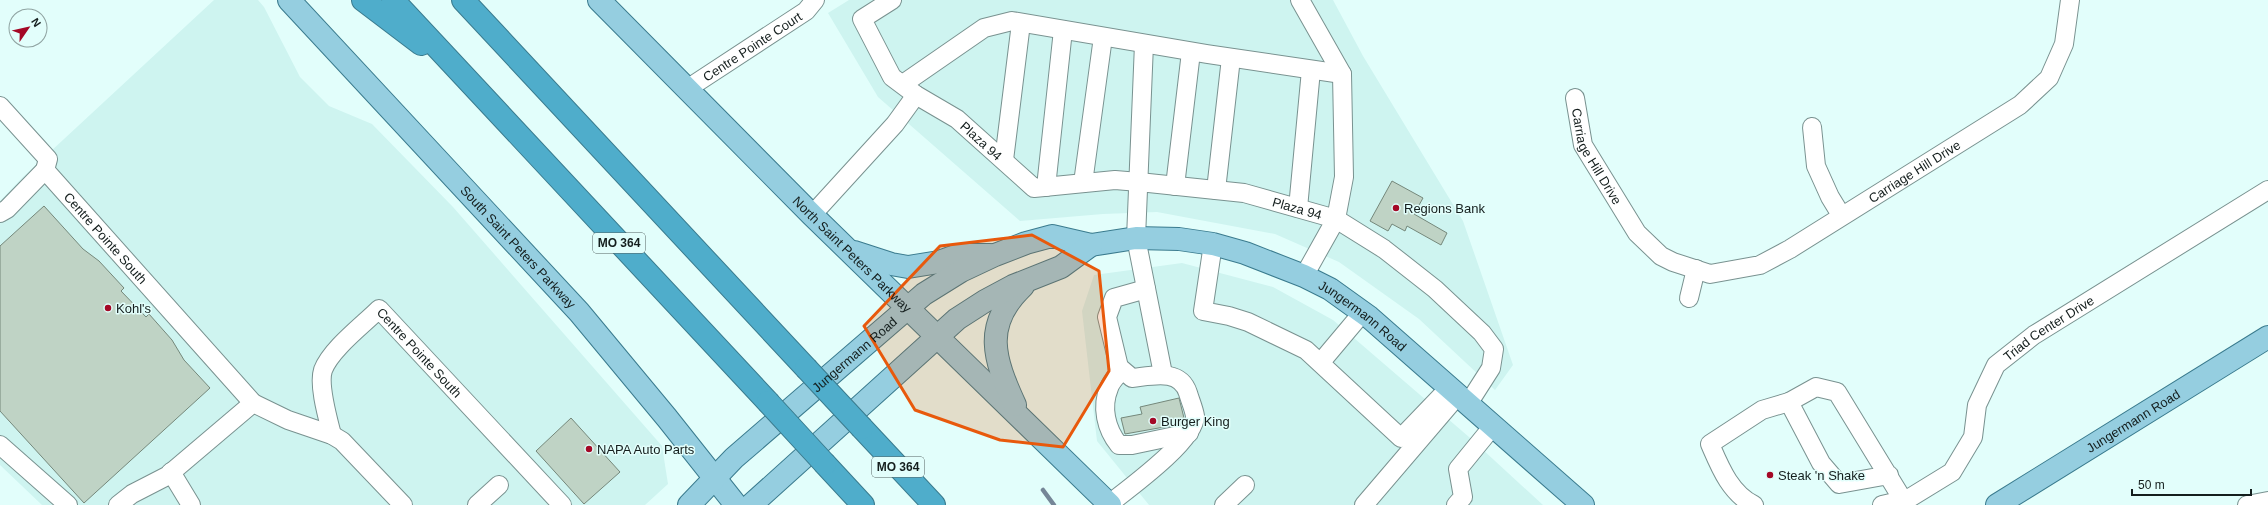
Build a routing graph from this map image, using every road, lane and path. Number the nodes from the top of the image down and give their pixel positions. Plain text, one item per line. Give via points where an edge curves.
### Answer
1 (289, 0) edge
2 (363, 0) edge
3 (393, 0) edge
4 (464, 0) edge
5 (599, 0) edge
6 (814, 0) edge
7 (892, 0) edge
8 (1300, 0) edge
9 (2070, 0) edge
10 (1021, 23) junction
11 (1063, 30) junction
12 (1103, 37) junction
13 (1144, 44) junction
14 (1191, 52) junction
15 (1231, 58) junction
16 (1311, 70) junction
17 (1342, 74) junction
18 (470, 83) junction
19 (687, 89) junction
20 (909, 90) junction
21 (1575, 98) dead end
22 (0, 106) edge
23 (1812, 127) dead end
24 (1004, 160) junction
25 (46, 170) junction
26 (1139, 182) junction
27 (1083, 183) junction
28 (1046, 186) junction
29 (1175, 186) junction
30 (1216, 190) junction
31 (2268, 190) edge
32 (1298, 208) junction
33 (0, 213) edge
34 (812, 215) junction
35 (1841, 215) junction
36 (1336, 219) junction
37 (1136, 238) junction
38 (1213, 244) junction
39 (1091, 245) junction
40 (849, 250) junction
41 (995, 255) junction
42 (1696, 270) junction
43 (1304, 276) junction
44 (1031, 279) junction
45 (1146, 289) junction
46 (1689, 298) dead end
47 (907, 307) junction
48 (1363, 312) junction
49 (937, 336) junction
50 (2268, 337) edge
51 (1321, 362) junction
52 (1122, 370) junction
53 (1163, 374) junction
54 (1459, 396) junction
55 (1789, 402) junction
56 (253, 404) junction
57 (1020, 417) junction
58 (1493, 426) junction
59 (1189, 433) junction
60 (332, 435) junction
61 (0, 445) edge
62 (171, 472) junction
63 (1889, 475) junction
64 (715, 478) junction
65 (499, 485) dead end
66 (1245, 485) dead end
67 (1903, 500) junction
68 (2268, 501) edge
69 (68, 505) edge
70 (118, 505) edge
71 (191, 505) edge
72 (403, 505) edge
73 (477, 505) edge
74 (562, 505) edge
75 (689, 505) edge
76 (736, 505) edge
77 (751, 505) edge
78 (863, 505) edge
79 (934, 505) edge
80 (1109, 505) edge
81 (1224, 505) edge
82 (1364, 505) edge
83 (1456, 505) edge
84 (1583, 505) edge
85 (1754, 505) edge
86 (1882, 505) edge
87 (1997, 505) edge
88 (2247, 505) edge

1 - 64 main road, South Saint Peters Parkway via 579,312
2 - 18 highway
3 - 18 highway, MO 364
4 - 79 highway, MO 364, bridge
5 - 19 main road, North Saint Peters Parkway
6 - 19 street, Centre Pointe Court via 800,15
7 - 20 street, Plaza 94 via 862,19 892,77
8 - 17 street
9 - 35 street, Carriage Hill Drive via 2064,44 2049,78 2020,105
10 - 11 street
10 - 20 street via 1012,21 984,28
10 - 24 street
11 - 12 street
11 - 28 street
12 - 13 street
12 - 27 street
13 - 14 street
13 - 26 street
14 - 15 street
14 - 29 street
15 - 16 street
15 - 30 street
16 - 17 street
16 - 32 street
17 - 36 street via 1344,177
18 - 78 highway, MO 364, bridge
19 - 34 main road, North Saint Peters Parkway
20 - 24 street, Plaza 94 via 957,118
20 - 34 street via 895,124
21 - 42 street, Carriage Hill Drive via 1583,145 1637,233 1661,256
22 - 25 street, Centre Pointe South via 48,159
23 - 35 street via 1816,166
24 - 28 street, Plaza 94 via 1034,188
25 - 33 street
25 - 56 street, Centre Pointe South
26 - 27 street, Plaza 94 via 1115,180
26 - 29 street, Plaza 94
26 - 37 street
27 - 28 street, Plaza 94
29 - 30 street, Plaza 94
30 - 32 street, Plaza 94 via 1244,193
31 - 67 street, Triad Center Drive via 2034,335 1996,365 1977,405 1973,436 1952,472
32 - 36 street, Plaza 94
34 - 40 main road, North Saint Peters Parkway
35 - 42 street, Carriage Hill Drive via 1790,249 1760,265 1710,274
36 - 43 street
36 - 54 street, Plaza 94 via 1384,249 1435,289 1482,333 1494,350 1491,368
37 - 38 main road, Jungermann Road via 1179,239
37 - 39 main road, Jungermann Road
37 - 45 street
38 - 43 main road, Jungermann Road via 1245,252
38 - 51 street via 1203,311 1229,316 1265,329 1306,350
39 - 41 main road, Jungermann Road via 1052,236
39 - 44 main road, Jungermann Road via 1061,268
40 - 41 main road via 908,267 939,262 958,255
40 - 47 main road, North Saint Peters Parkway
41 - 47 main road, Jungermann Road via 961,271
42 - 46 street
43 - 48 main road, Jungermann Road via 1330,289
44 - 49 main road, Jungermann Road via 985,301
44 - 57 main road via 1011,298 1001,312 995,330 998,366
45 - 52 street via 1114,298 1107,317 1119,367
45 - 53 street
47 - 49 main road, North Saint Peters Parkway
47 - 64 main road, Jungermann Road via 734,458
48 - 51 street
48 - 54 main road, Jungermann Road
49 - 57 main road, North Saint Peters Parkway
49 - 77 main road, Jungermann Road
50 - 87 main road, Jungermann Road
51 - 54 street via 1401,438
52 - 53 street via 1132,378
52 - 59 street via 1109,386 1105,400 1108,426 1119,445 1132,445
53 - 59 street via 1180,380 1186,388 1195,416
54 - 58 main road, Jungermann Road
54 - 82 street
55 - 63 street via 1821,464 1839,484
55 - 63 street via 1816,387 1837,392
55 - 85 street via 1762,410 1710,444 1724,475 1743,500
56 - 60 street, Centre Pointe South via 288,420
56 - 62 street
57 - 80 main road, North Saint Peters Parkway
58 - 83 street via 1458,469 1463,497
58 - 84 main road, Jungermann Road
59 - 80 street via 1176,449
60 - 72 street, Centre Pointe South via 355,452
60 - 74 street, Centre Pointe South via 322,372 330,358 379,309
61 - 69 street
62 - 70 street
62 - 71 street
63 - 67 street
64 - 75 main road, Jungermann Road
64 - 76 main road, South Saint Peters Parkway
65 - 73 street
66 - 81 street
67 - 86 street, Triad Center Drive
68 - 88 street

